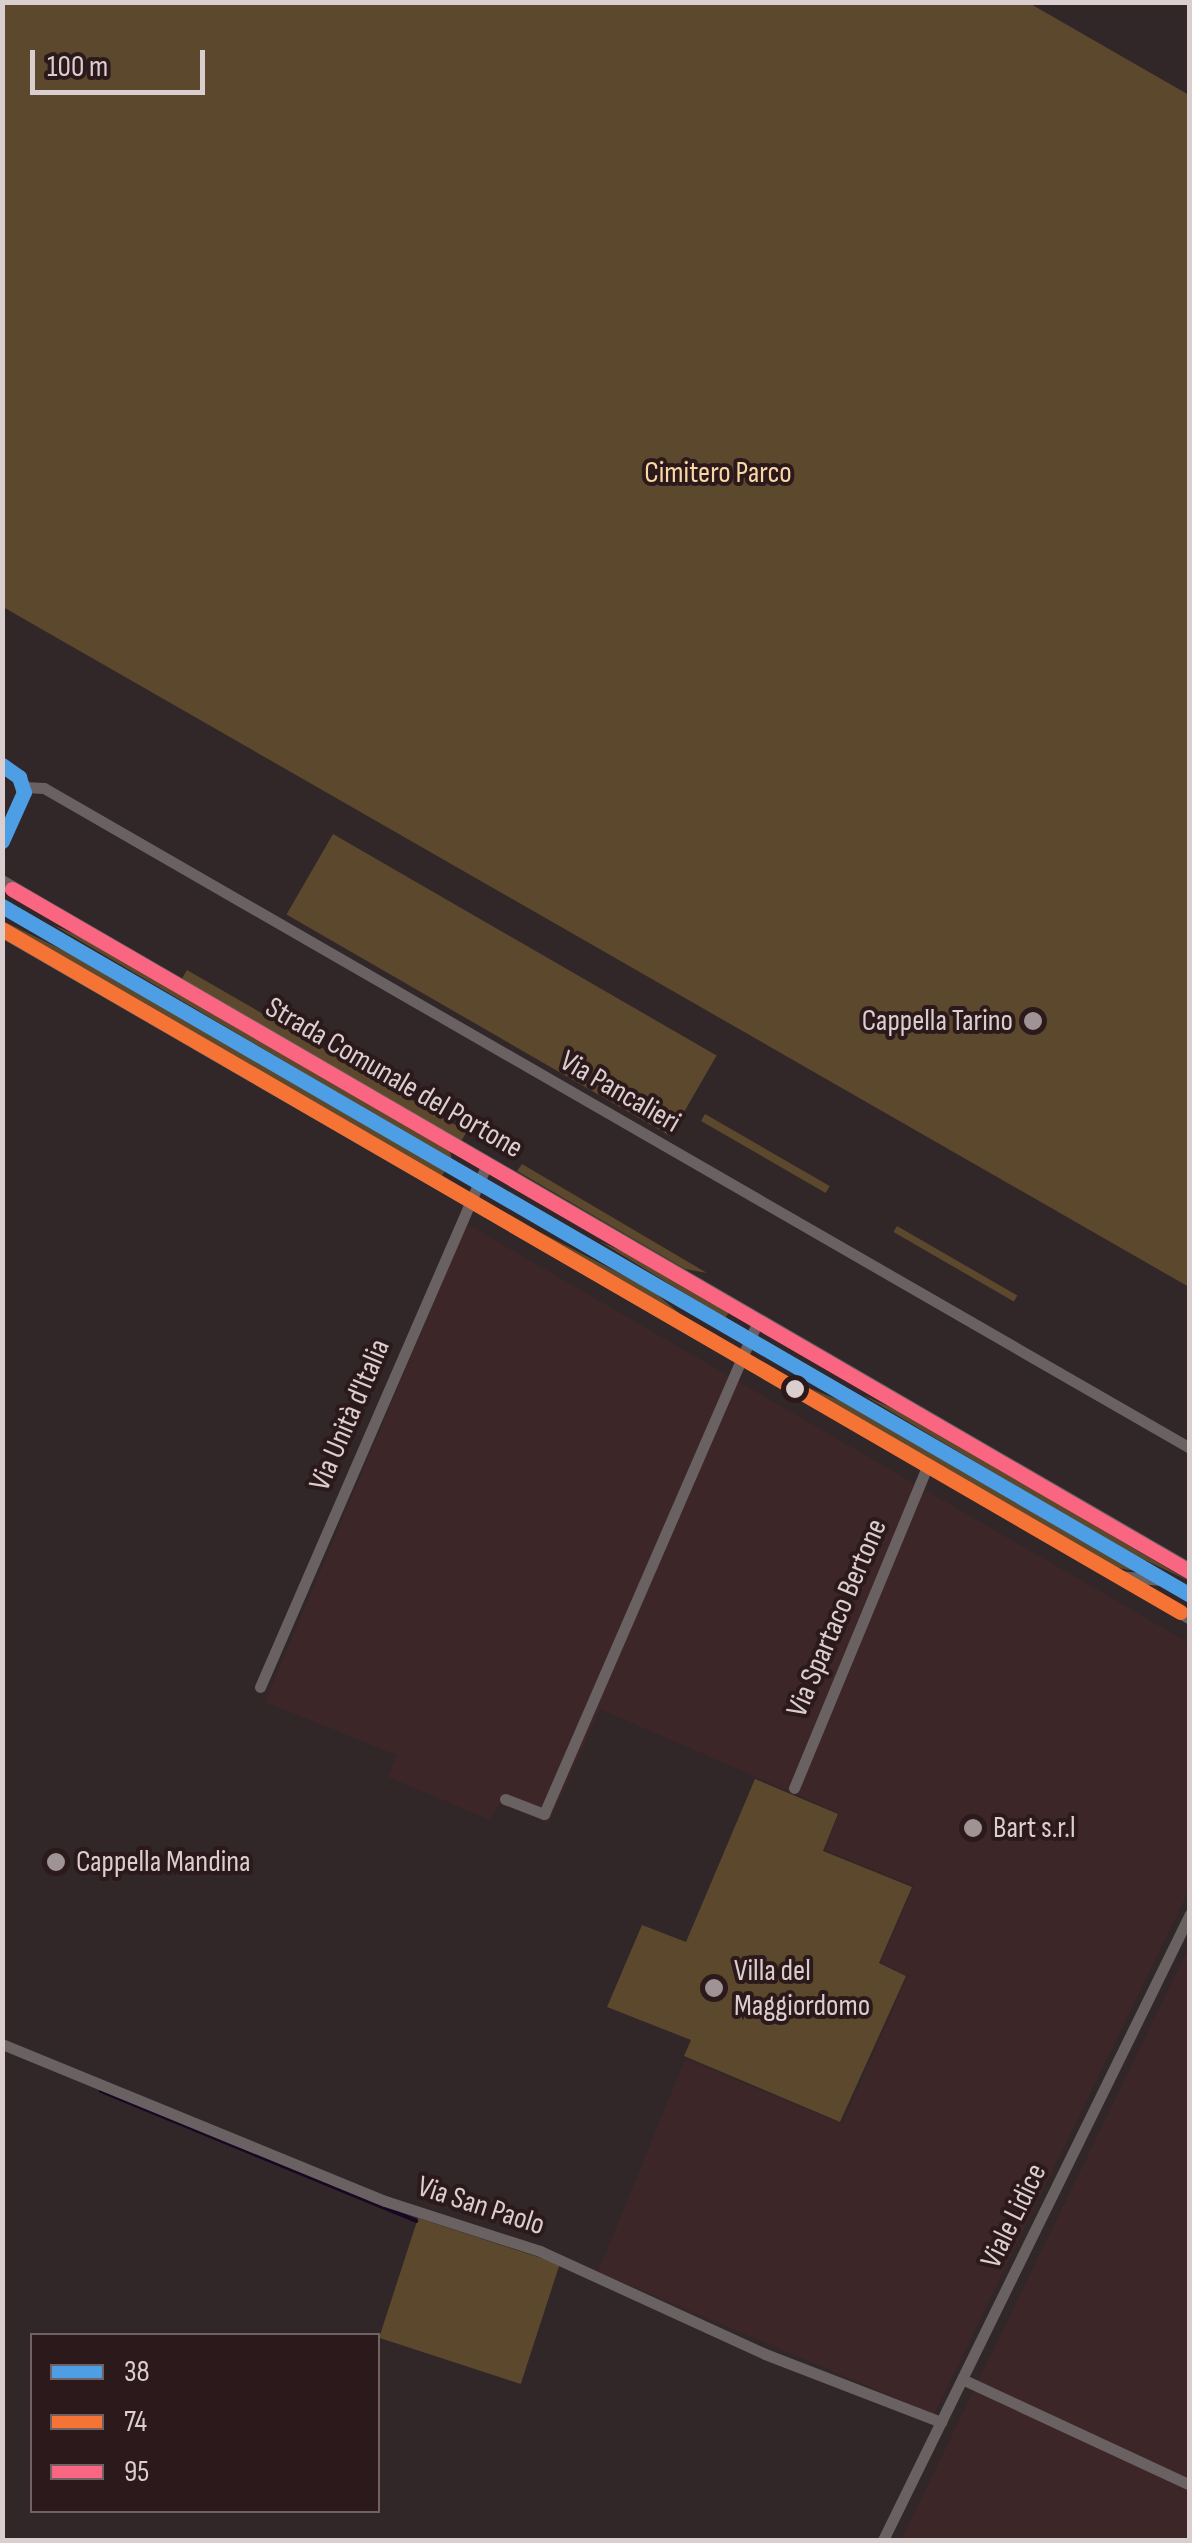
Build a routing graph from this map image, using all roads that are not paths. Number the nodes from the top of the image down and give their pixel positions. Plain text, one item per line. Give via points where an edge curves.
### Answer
1 (2, 765) edge
2 (24, 787) junction
3 (2, 842) edge
4 (2, 882) edge
5 (2, 906) edge
6 (2, 932) edge
7 (487, 1164) junction
8 (478, 1183) junction
9 (469, 1200) junction
10 (758, 1321) junction
11 (748, 1341) junction
12 (740, 1358) junction
13 (1190, 1448) edge
14 (927, 1467) junction
15 (1190, 1570) edge
16 (1115, 1576) junction
17 (1165, 1580) junction
18 (1190, 1594) edge
19 (1190, 1619) edge
20 (260, 1687) dead end
21 (794, 1788) dead end
22 (505, 1799) dead end
23 (1190, 1914) edge
24 (2, 2044) edge
25 (962, 2379) junction
26 (941, 2422) junction
27 (1190, 2485) edge
28 (883, 2540) edge

1 - 2 street, Via Pancalieri
2 - 3 street via 24,802
2 - 13 street, Via Pancalieri via 44,788
4 - 7 street, Strada Comunale del Portone
5 - 8 street, Strada Comunale del Portone
6 - 9 street, Strada Comunale del Portone
7 - 8 street, Via Unità d'Italia
7 - 10 street, Strada Comunale del Portone
8 - 9 street, Via Unità d'Italia
8 - 11 street, Strada Comunale del Portone
9 - 12 street, Strada Comunale del Portone
9 - 20 street, Via Unità d'Italia
10 - 11 street
10 - 15 street, Strada Comunale del Portone
11 - 12 street
11 - 17 street, Strada Comunale del Portone
12 - 14 street, Strada Comunale del Portone
12 - 22 street via 544,1814
14 - 16 street, Strada Comunale del Portone
14 - 21 street, Via Spartaco Bertone
16 - 17 street, Strada Comunale del Portone
16 - 19 street, Strada Comunale del Portone
17 - 18 street, Strada Comunale del Portone
23 - 25 street, Viale Lidice
24 - 26 street, Via San Paolo via 386,2201 540,2251 766,2354
25 - 26 street, Viale Lidice
25 - 27 street
26 - 28 street, Viale Lidice

